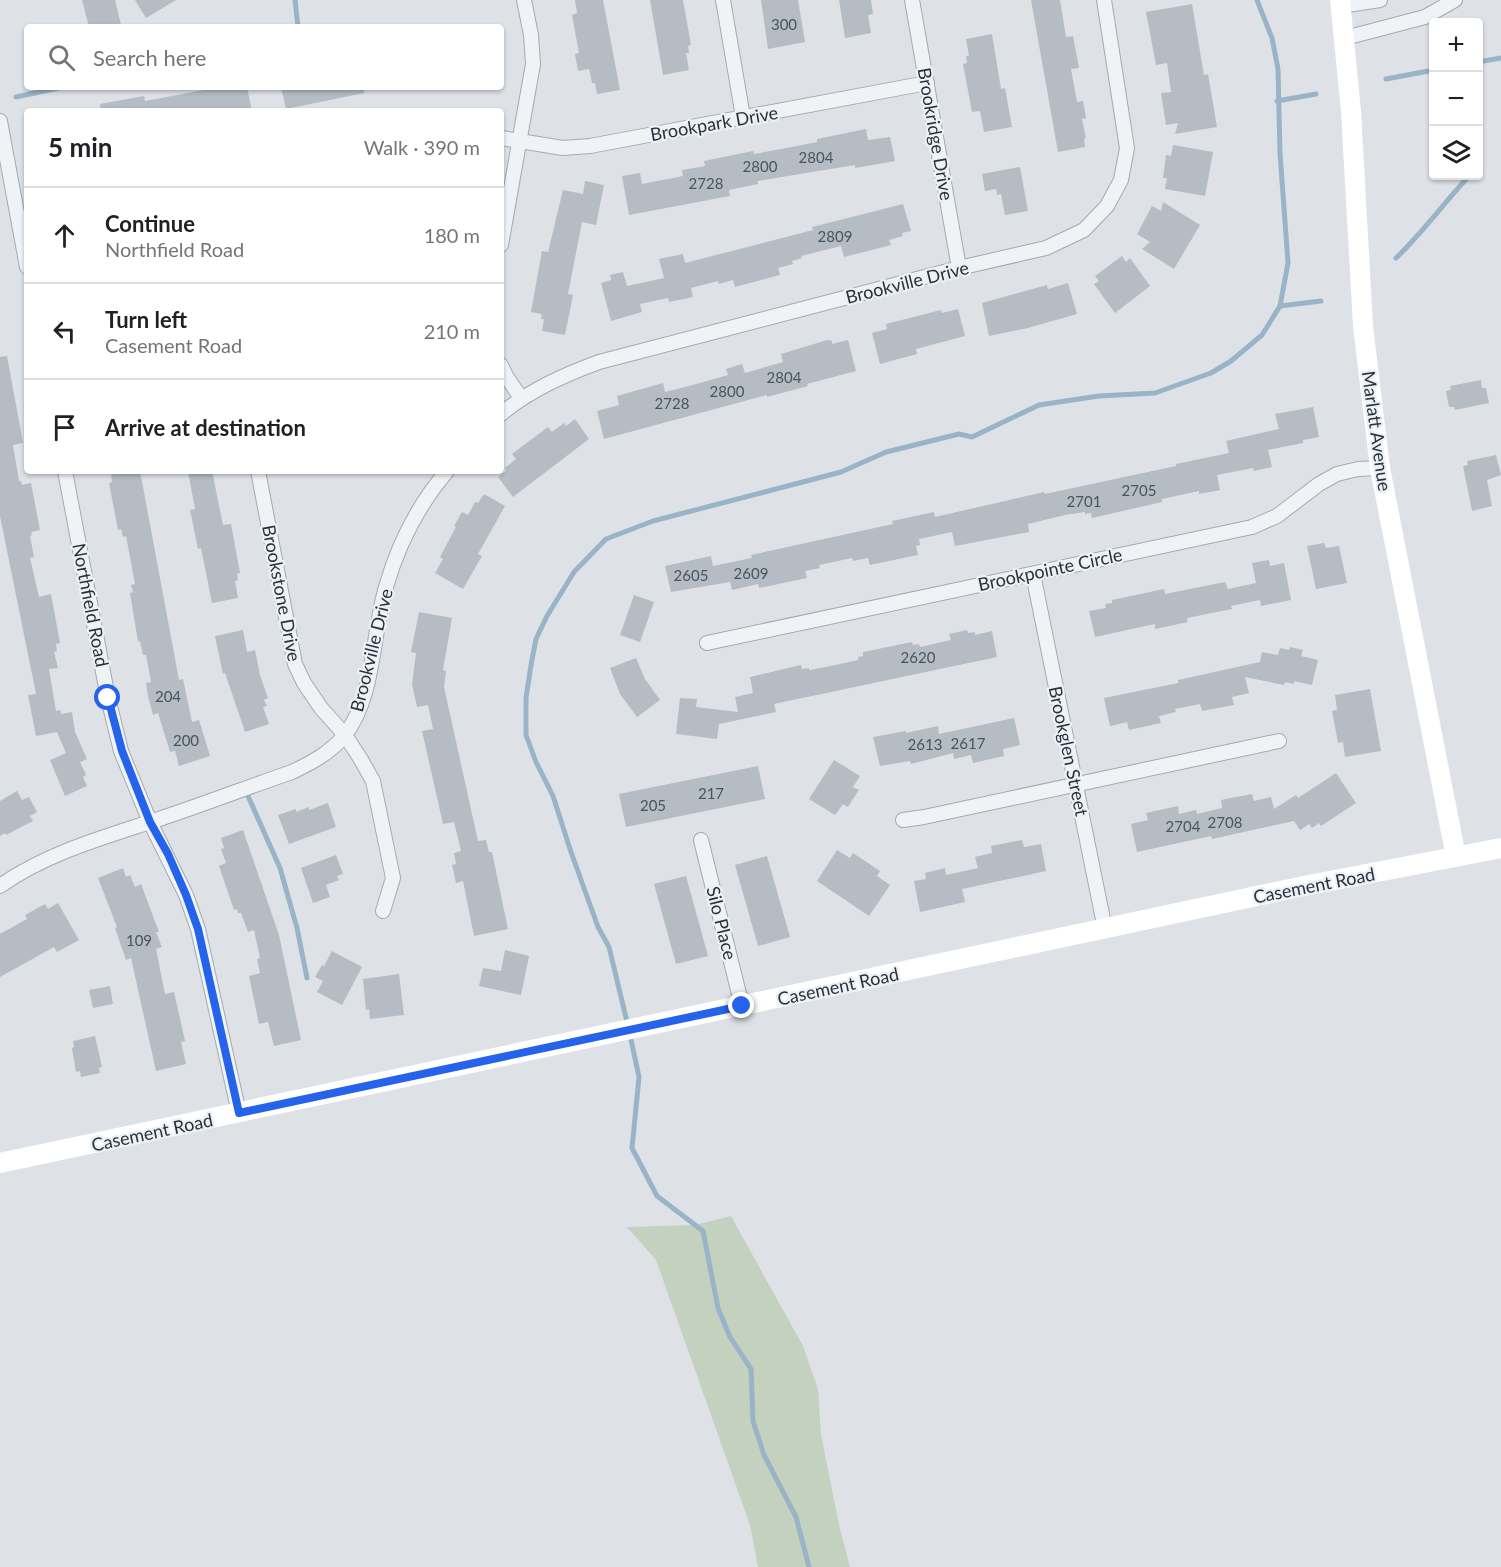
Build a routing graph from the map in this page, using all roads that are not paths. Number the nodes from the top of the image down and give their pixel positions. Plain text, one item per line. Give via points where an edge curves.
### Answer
1 (524, 0) edge
2 (723, 0) edge
3 (912, 0) edge
4 (1104, 0) edge
5 (1380, 0) edge
6 (1455, 0) edge
7 (1340, 3) edge
8 (1345, 38) junction
9 (927, 83) junction
10 (743, 117) junction
11 (0, 120) edge
12 (504, 138) edge
13 (520, 141) junction
14 (21, 200) edge
15 (504, 229) edge
16 (24, 234) edge
17 (959, 268) junction
18 (504, 372) edge
19 (521, 398) junction
20 (504, 412) edge
21 (1380, 468) junction
22 (66, 474) edge
23 (259, 474) edge
24 (445, 474) edge
25 (1033, 574) junction
26 (707, 643) dead end
27 (345, 735) junction
28 (1279, 741) dead end
29 (1076, 785) junction
30 (903, 820) dead end
31 (150, 822) junction
32 (701, 840) dead end
33 (1501, 848) edge
34 (1456, 857) junction
35 (0, 886) edge
36 (383, 911) dead end
37 (1105, 928) junction
38 (742, 1006) junction
39 (239, 1113) junction
40 (0, 1163) edge

1 - 13 street via 533,64
2 - 10 street
3 - 9 street, Brookridge Drive
4 - 17 street, Brookville Drive via 1127,141 1123,172 1114,193 1098,216 1074,236 1046,248
5 - 7 street
6 - 8 street via 1425,17
7 - 8 street, Marlatt Avenue
8 - 21 street, Marlatt Avenue via 1362,326
9 - 10 street, Brookpark Drive
9 - 17 street, Brookridge Drive
10 - 13 street, Brookpark Drive via 591,146 563,148
11 - 14 street
12 - 13 street, Brookpark Drive
13 - 15 street
14 - 16 street
17 - 19 street, Brookville Drive via 599,362 568,373
18 - 19 street
19 - 20 street, Brookville Drive
21 - 25 street, Brookpointe Circle via 1337,474 1277,516 1252,527
21 - 34 street, Marlatt Avenue
22 - 31 street, Northfield Road via 108,698 122,751
23 - 27 street, Brookstone Drive via 295,664 321,708
24 - 27 street, Brookville Drive via 431,491 398,554 386,587 364,694
25 - 26 street, Brookpointe Circle
25 - 29 street, Brookglen Street
27 - 31 street, Brookville Drive via 328,752 292,772
27 - 36 street, Brookstone Drive via 373,781 393,878
28 - 29 street
29 - 30 street
29 - 37 street, Brookglen Street
31 - 35 street, Brookville Drive via 70,850
31 - 39 street, Northfield Road via 168,854 198,929
32 - 38 street, Silo Place
33 - 34 street, Casement Road
34 - 37 street, Casement Road
37 - 38 street, Casement Road
38 - 39 street, Casement Road
39 - 40 street, Casement Road

